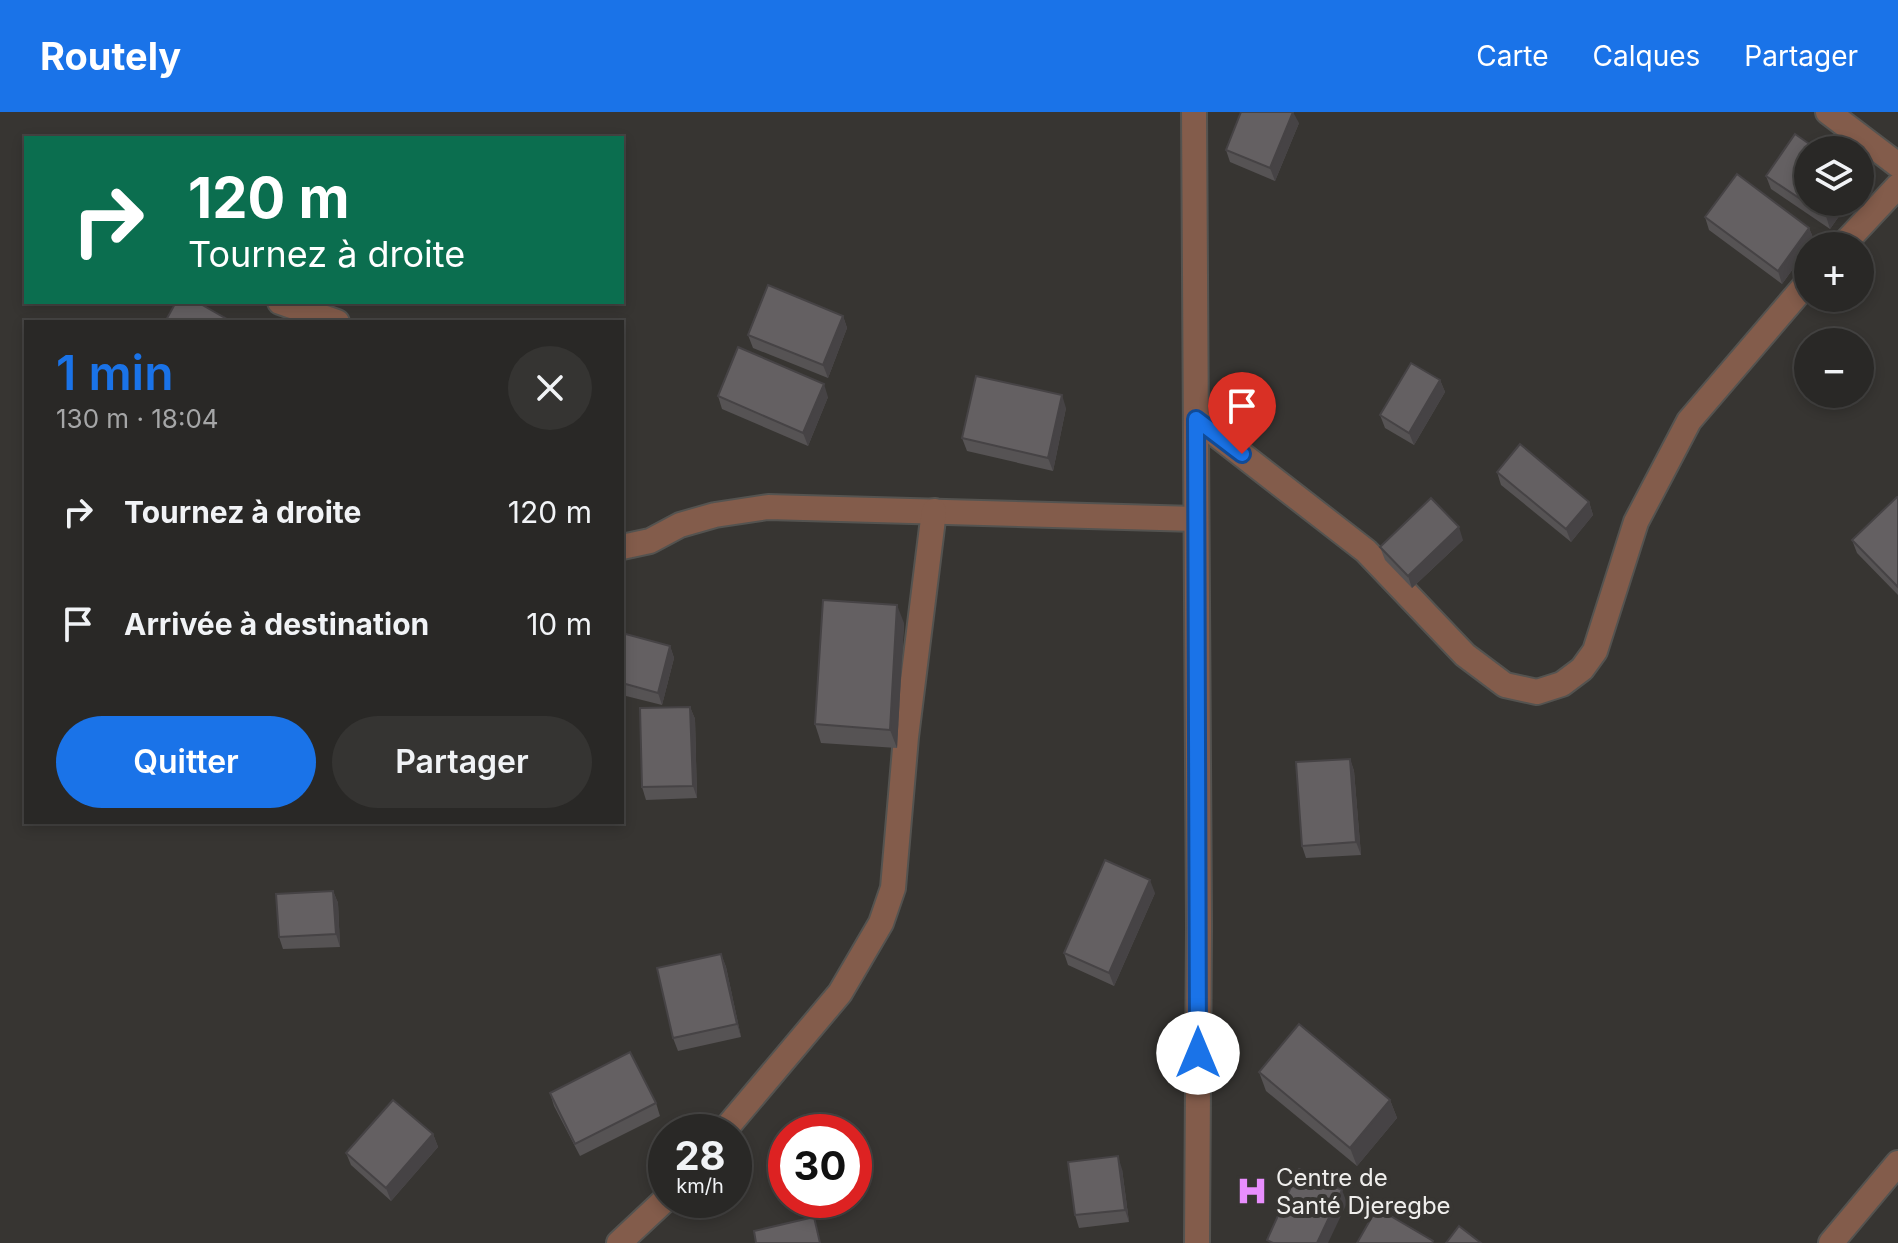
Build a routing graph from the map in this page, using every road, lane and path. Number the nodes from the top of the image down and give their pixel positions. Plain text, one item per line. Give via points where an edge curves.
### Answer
1 (1194, 112) edge
2 (1828, 112) edge
3 (1898, 165) edge
4 (1898, 186) edge
5 (1855, 232) edge
6 (1794, 298) edge
7 (286, 304) edge
8 (331, 320) edge
9 (1196, 419) junction
10 (934, 511) junction
11 (1196, 519) junction
12 (624, 547) edge
13 (738, 1114) edge
14 (1898, 1163) edge
15 (648, 1216) edge
16 (619, 1243) edge
17 (1197, 1243) edge
18 (1831, 1243) edge

1 - 9 street
2 - 3 street
4 - 5 street
6 - 9 street via 1689,421 1636,522 1595,651 1562,684 1537,692 1505,685 1465,655 1366,551
7 - 8 street
9 - 11 street
10 - 11 street
10 - 12 street via 768,507 692,522
10 - 13 street via 893,888 881,923 840,993
11 - 17 street
14 - 18 street
15 - 16 street

